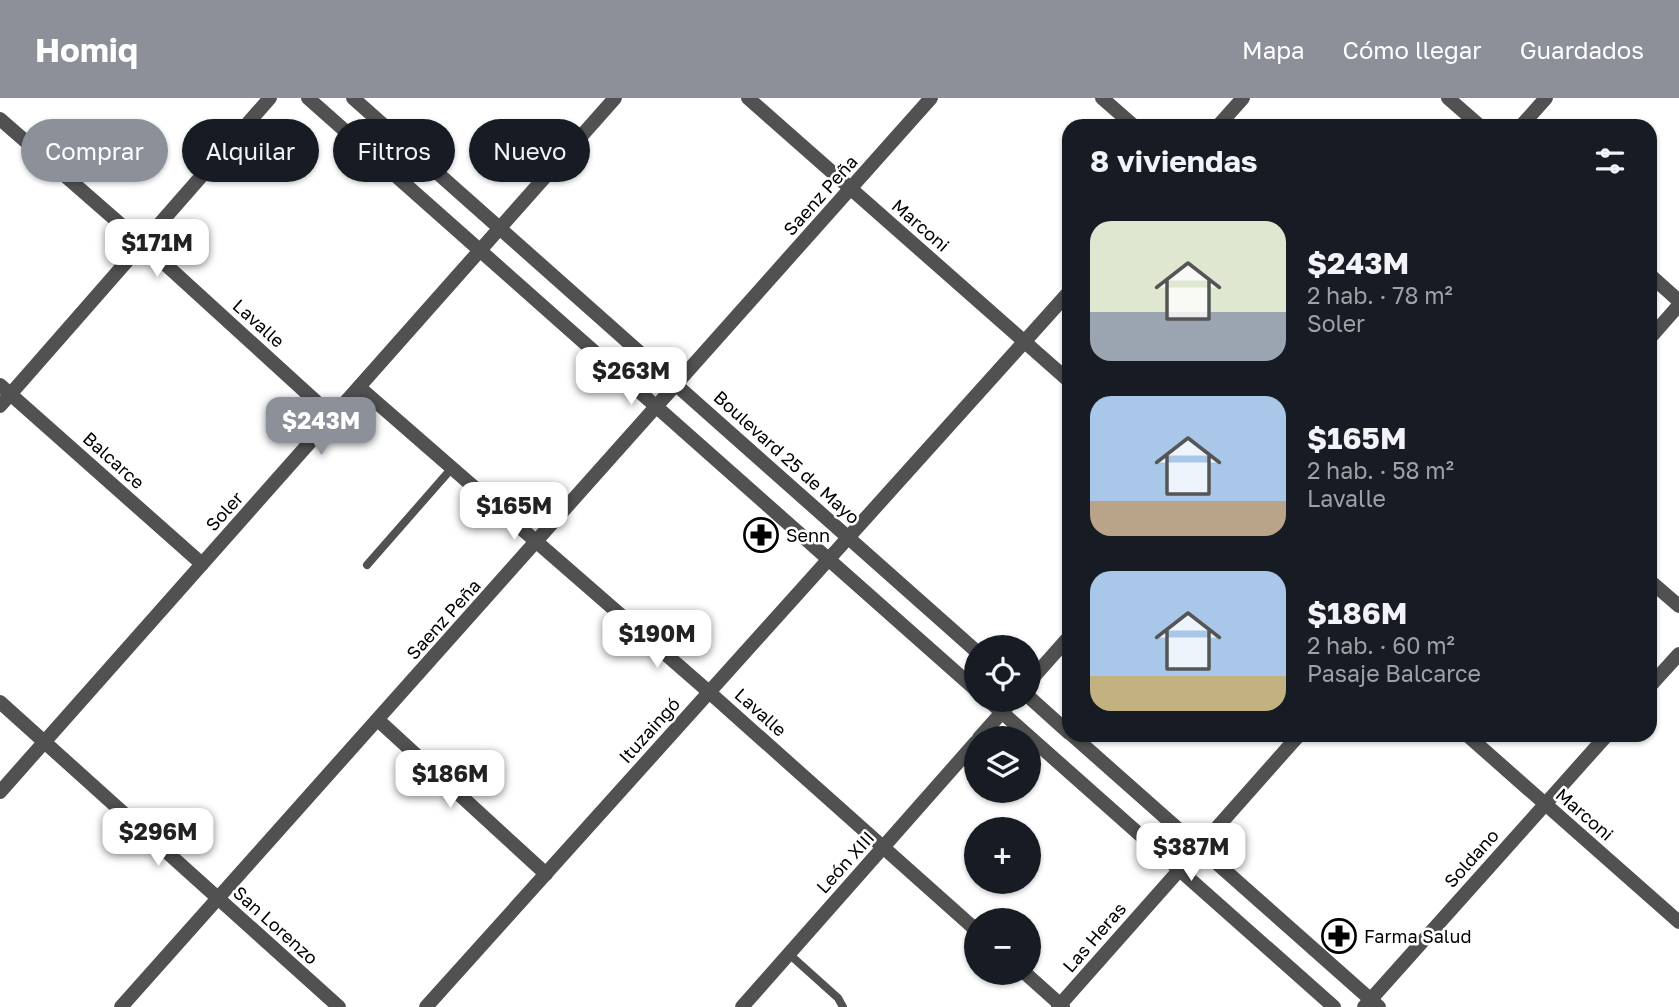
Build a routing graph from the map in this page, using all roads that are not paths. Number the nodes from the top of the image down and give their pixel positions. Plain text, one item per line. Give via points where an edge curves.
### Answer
1 (270, 98) edge
2 (308, 98) edge
3 (353, 98) edge
4 (615, 98) edge
5 (748, 98) edge
6 (932, 98) edge
7 (1102, 98) edge
8 (1243, 98) edge
9 (1448, 98) edge
10 (1546, 98) edge
11 (0, 119) edge
12 (1126, 119) edge
13 (1224, 119) edge
14 (1472, 119) edge
15 (1527, 119) edge
16 (851, 189) junction
17 (500, 228) junction
18 (142, 243) junction
19 (480, 250) junction
20 (1657, 282) edge
21 (1062, 300) edge
22 (1679, 303) edge
23 (1657, 330) edge
24 (1024, 342) junction
25 (1062, 375) edge
26 (677, 385) junction
27 (359, 387) junction
28 (5, 390) edge
29 (0, 406) edge
30 (657, 407) junction
31 (333, 416) junction
32 (452, 468) junction
33 (848, 537) junction
34 (537, 542) junction
35 (829, 559) junction
36 (202, 564) junction
37 (367, 565) dead end
38 (1657, 587) edge
39 (1679, 606) edge
40 (964, 639) edge
41 (1062, 645) edge
42 (1679, 654) edge
43 (1041, 668) edge
44 (1657, 678) edge
45 (964, 679) edge
46 (709, 692) junction
47 (0, 702) edge
48 (1041, 708) edge
49 (1002, 713) joint
50 (378, 720) junction
51 (990, 726) edge
52 (1062, 727) edge
53 (44, 742) junction
54 (1079, 742) edge
55 (1293, 742) edge
56 (1475, 742) edge
57 (1601, 742) edge
58 (964, 756) edge
59 (0, 792) edge
60 (1545, 805) junction
61 (883, 847) junction
62 (1199, 848) junction
63 (1179, 870) junction
64 (545, 874) junction
65 (218, 898) junction
66 (964, 919) edge
67 (1679, 922) edge
68 (789, 954) junction
69 (1038, 985) edge
70 (1371, 1005) edge
71 (1060, 1006) edge
72 (121, 1007) edge
73 (339, 1007) edge
74 (426, 1007) edge
75 (742, 1007) edge
76 (843, 1007) edge
77 (1334, 1007) edge

1 - 18 street
2 - 19 street
3 - 17 street, Boulevard 25 de Mayo
4 - 17 street, Soler
5 - 16 street, Marconi
6 - 16 street, Saenz Peña
7 - 12 street
8 - 13 street
9 - 14 street
10 - 15 street
11 - 18 street, Lavalle
16 - 24 street, Marconi
16 - 26 street, Saenz Peña
17 - 19 street, Soler
17 - 26 street, Boulevard 25 de Mayo
18 - 28 street
18 - 31 street, Lavalle
19 - 27 street, Soler
19 - 30 street
20 - 22 street
21 - 24 street, Ituzaingó
22 - 23 street
24 - 25 street, Marconi
24 - 33 street, Ituzaingó
26 - 30 street, Saenz Peña
26 - 33 street, Boulevard 25 de Mayo
27 - 31 street, Soler
27 - 32 street, Lavalle
28 - 29 street
28 - 36 street, Balcarce
30 - 34 street, Saenz Peña
30 - 35 street
31 - 36 street, Soler
32 - 34 street, Lavalle
32 - 37 lane
33 - 35 street, Ituzaingó
33 - 40 street, Boulevard 25 de Mayo
34 - 46 street, Lavalle
34 - 50 street, Saenz Peña
35 - 45 street
35 - 46 street, Ituzaingó
36 - 53 street, Soler
38 - 39 street
41 - 43 street
42 - 44 street
46 - 61 street, Lavalle
46 - 64 street, Ituzaingó
47 - 53 street, San Lorenzo
48 - 52 street
49 - 51 street, León XIII
49 - 63 street
50 - 64 street
50 - 65 street, Saenz Peña
53 - 59 street, Soler
53 - 65 street, San Lorenzo
54 - 62 street
55 - 62 street, Las Heras
56 - 60 street, Marconi
57 - 60 street, Soldano
58 - 61 street, León XIII
60 - 67 street, Marconi
60 - 70 street, Soldano
61 - 66 street, Lavalle
61 - 68 street, León XIII
62 - 63 street, Las Heras
62 - 70 street
63 - 71 street, Las Heras
63 - 77 street
64 - 74 street, Ituzaingó
65 - 72 street, Saenz Peña
65 - 73 street, San Lorenzo
68 - 75 street, León XIII
68 - 76 lane
69 - 71 street

